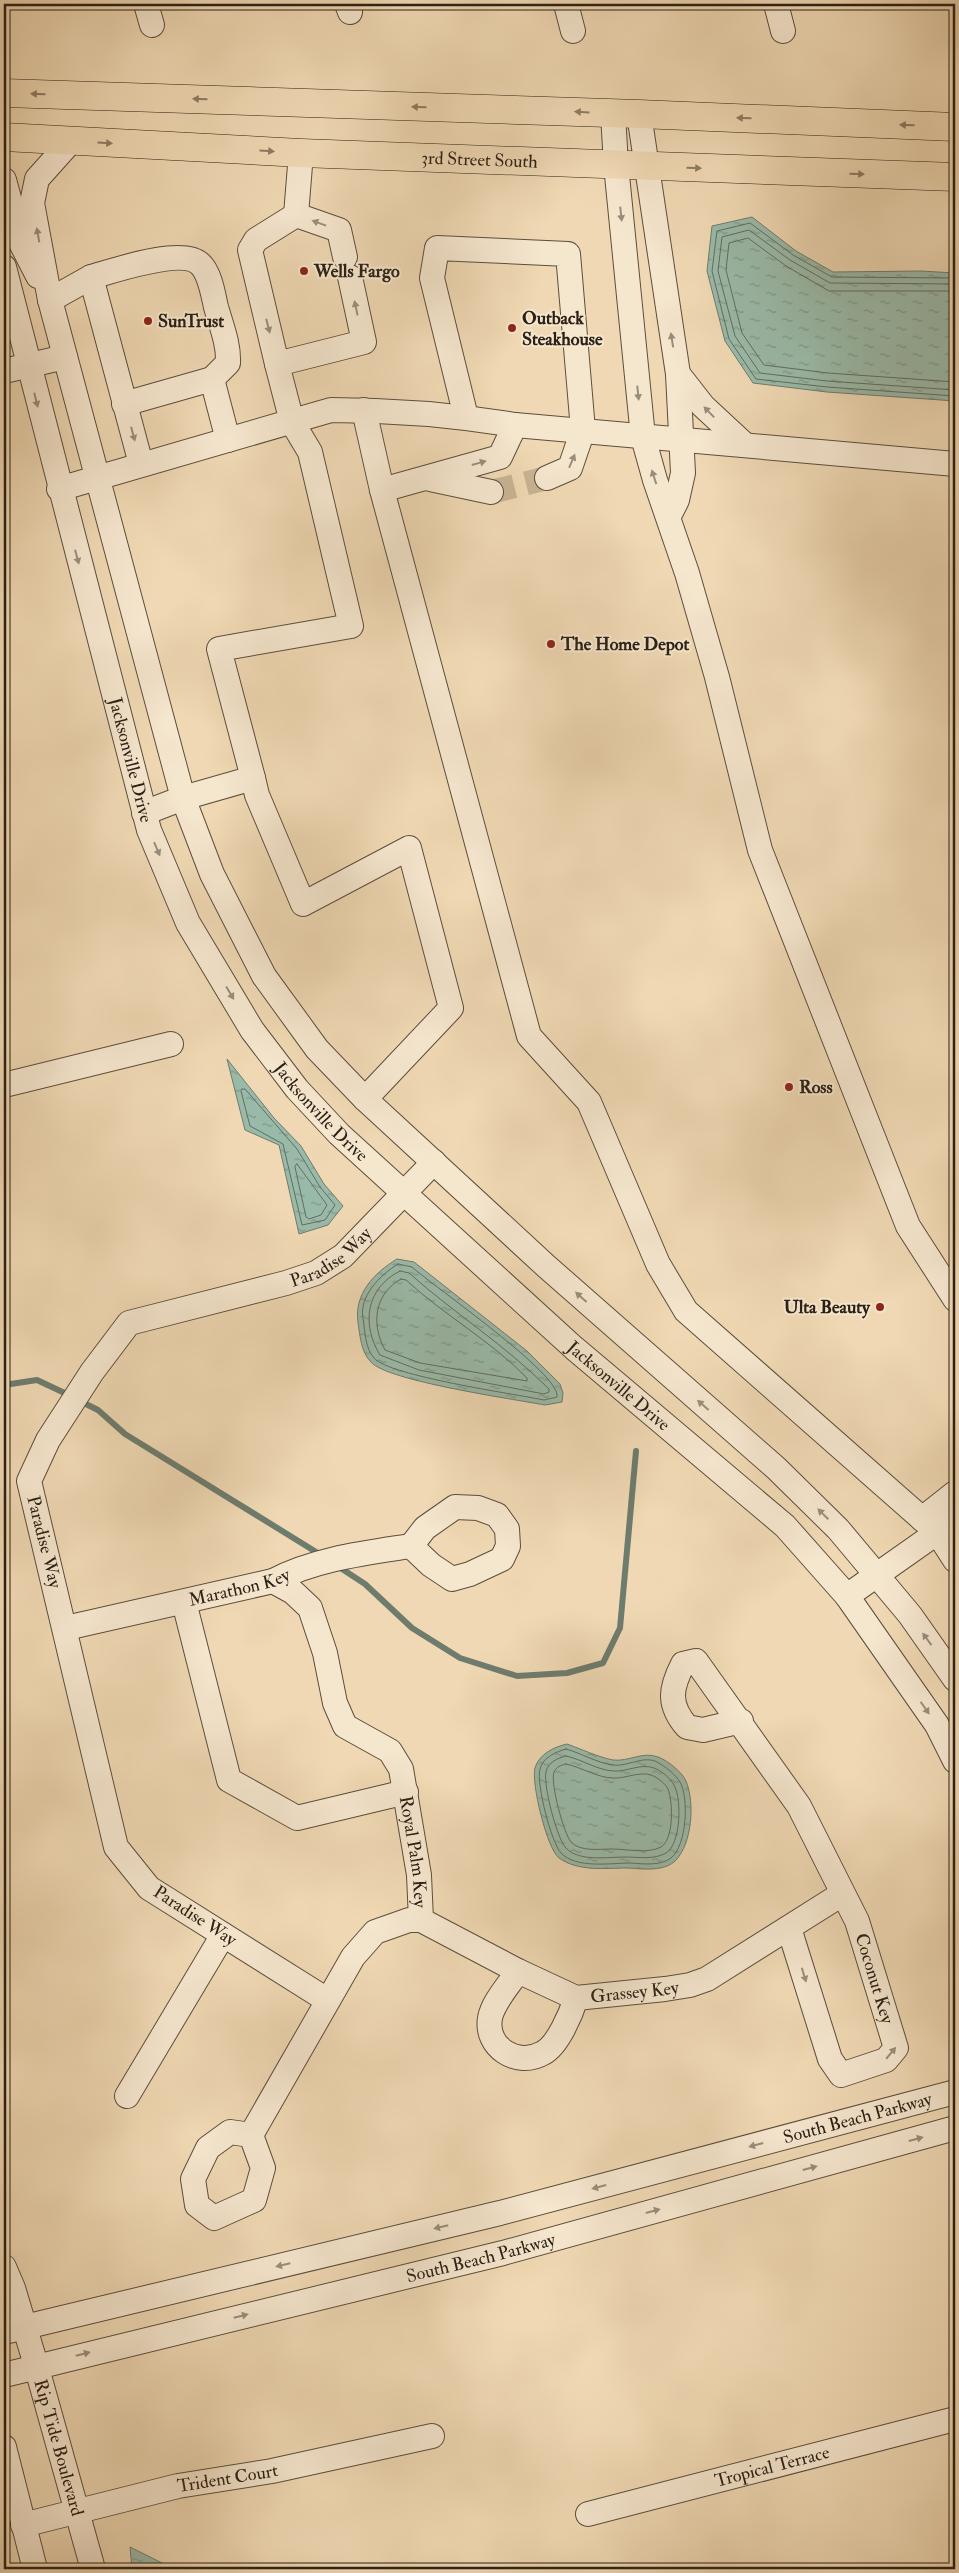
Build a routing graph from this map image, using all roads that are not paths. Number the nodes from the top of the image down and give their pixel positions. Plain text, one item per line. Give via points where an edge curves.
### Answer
1 (566, 4) edge
2 (776, 4) edge
3 (573, 31) dead end
4 (783, 31) dead end
5 (4, 93) edge
6 (626, 114) junction
7 (955, 127) edge
8 (4, 137) edge
9 (71, 141) junction
10 (300, 153) junction
11 (616, 165) junction
12 (646, 166) junction
13 (955, 177) edge
14 (4, 180) edge
15 (296, 214) junction
16 (4, 267) edge
17 (91, 277) junction
18 (50, 300) junction
19 (9, 315) edge
20 (65, 357) junction
21 (277, 364) junction
22 (28, 366) junction
23 (4, 371) edge
24 (678, 374) junction
25 (212, 379) junction
26 (124, 404) junction
27 (364, 410) junction
28 (466, 417) junction
29 (292, 422) junction
30 (515, 425) junction
31 (583, 430) junction
32 (643, 437) junction
33 (228, 440) junction
34 (682, 441) junction
35 (744, 445) junction
36 (141, 464) junction
37 (955, 464) edge
38 (96, 478) junction
39 (426, 478) junction
40 (547, 478) tunnel mouth
41 (59, 490) junction
42 (382, 490) junction
43 (491, 492) tunnel mouth
44 (669, 516) junction
45 (253, 778) junction
46 (183, 798) junction
47 (144, 813) junction
48 (170, 1044) dead end
49 (4, 1085) edge
50 (365, 1099) junction
51 (434, 1162) junction
52 (404, 1191) junction
53 (955, 1299) edge
54 (955, 1493) edge
55 (938, 1524) edge
56 (411, 1546) dead end
57 (954, 1556) edge
58 (877, 1573) junction
59 (281, 1577) junction
60 (847, 1596) junction
61 (184, 1602) junction
62 (66, 1628) junction
63 (955, 1678) edge
64 (741, 1722) dead end
65 (955, 1761) edge
66 (406, 1792) junction
67 (842, 1894) junction
68 (421, 1920) junction
69 (789, 1928) junction
70 (223, 1935) junction
71 (518, 1971) junction
72 (576, 1998) junction
73 (327, 2000) junction
74 (955, 2092) edge
75 (128, 2096) dead end
76 (955, 2128) edge
77 (251, 2135) dead end
78 (4, 2267) edge
79 (14, 2329) edge
80 (36, 2365) junction
81 (4, 2375) edge
82 (955, 2419) edge
83 (432, 2436) dead end
84 (4, 2447) edge
85 (79, 2512) junction
86 (588, 2514) dead end
87 (23, 2525) junction
88 (35, 2569) edge
89 (94, 2569) edge

1 - 3 street
2 - 4 street
6 -> 5 main road
7 -> 6 main road
6 - 11 street
6 - 12 street
8 - 9 main road, 3rd Street South
9 -> 10 main road, 3rd Street South
18 -> 9 street via 32,203 38,179
10 - 11 main road, 3rd Street South
10 - 15 street
11 - 12 main road, 3rd Street South
11 -> 32 street
12 -> 13 main road, 3rd Street South
24 -> 12 street
14 - 18 street via 21,243
15 -> 21 street via 256,240 250,250
21 -> 15 street via 364,342 339,230
16 - 19 street, Jacksonville Drive
17 - 18 street
17 - 25 street via 166,258 198,262 205,270 211,287 227,348 228,363
17 - 26 street
18 - 20 street
19 - 22 street, Jacksonville Drive
20 - 22 street
20 - 38 street
21 - 29 street
22 - 23 street
22 -> 41 street, Jacksonville Drive
24 - 34 street
35 -> 24 street via 703,406
25 - 26 street
25 - 33 street
26 -> 36 street
27 - 28 street
27 - 29 street via 331,410
27 - 42 street
28 - 30 street
28 - 31 street via 432,278 437,248 568,254
29 - 33 street
29 - 45 street via 310,452 351,626 219,649
30 - 31 street
39 -> 30 street via 500,457
31 - 32 street
40 -> 31 street via 570,468
32 - 34 street
44 -> 32 street
33 - 36 street
34 - 35 street
34 - 44 street via 682,473 677,500
35 - 37 street
36 - 38 street
38 - 41 street
38 - 46 street
39 - 42 street
39 - 43 street
41 -> 47 street, Jacksonville Drive
42 - 55 street via 529,1036 588,1102 658,1264 686,1311
44 - 53 street via 717,676 760,850 908,1226
45 - 46 street
45 - 50 street via 257,795 303,904 409,848 451,1008
46 - 47 street
46 - 50 street via 212,874 264,976 317,1049
47 -> 52 street, Jacksonville Drive via 188,922 252,1030 339,1134
48 - 49 street
50 - 51 street
51 - 52 street, Paradise Way
58 -> 51 street via 776,1468 546,1266
52 - 60 street, Jacksonville Drive via 574,1348 785,1526
52 - 62 street, Paradise Way via 343,1256 316,1273 128,1323 48,1440 30,1481
54 - 55 street
55 - 57 street
55 - 58 street
56 - 59 street, Marathon Key via 357,1554
58 - 60 street
63 -> 58 street
59 - 61 street, Marathon Key
59 - 66 street, Royal Palm Key via 310,1608 325,1653 335,1703 345,1726 390,1752 401,1769
60 -> 65 street, Jacksonville Drive via 937,1725
61 - 62 street, Marathon Key
61 - 66 street via 229,1780 297,1818
62 - 70 street, Paradise Way via 116,1847 149,1888
64 - 67 street, Coconut Key via 799,1806
66 - 68 street, Royal Palm Key via 419,1875
67 - 69 street, Grassey Key
69 -> 67 street, Coconut Key via 830,2059 841,2075 886,2060 896,2048 857,1920
68 - 71 street, Grassey Key
68 - 73 street, Royal Palm Key via 402,1922 375,1932 353,1957
69 - 72 street, Grassey Key via 707,1979 690,1985
70 - 73 street, Paradise Way
70 - 75 street
71 - 72 street, Grassey Key
71 - 72 street via 490,2015 489,2029 494,2044 516,2057 527,2059 544,2053 567,2024
73 - 77 street, Royal Palm Key
74 -> 79 street, South Beach Parkway via 500,2213
80 -> 76 street, South Beach Parkway via 503,2253
78 - 79 street, Rip Tide Boulevard
79 - 80 street, Rip Tide Boulevard
80 - 81 street, South Beach Parkway
80 - 85 street, Rip Tide Boulevard
82 - 86 street, Tropical Terrace
83 - 85 street, Trident Court via 272,2471 178,2486
84 - 87 street
85 - 87 street, Trident Court
85 - 89 street, Rip Tide Boulevard
87 - 88 street

